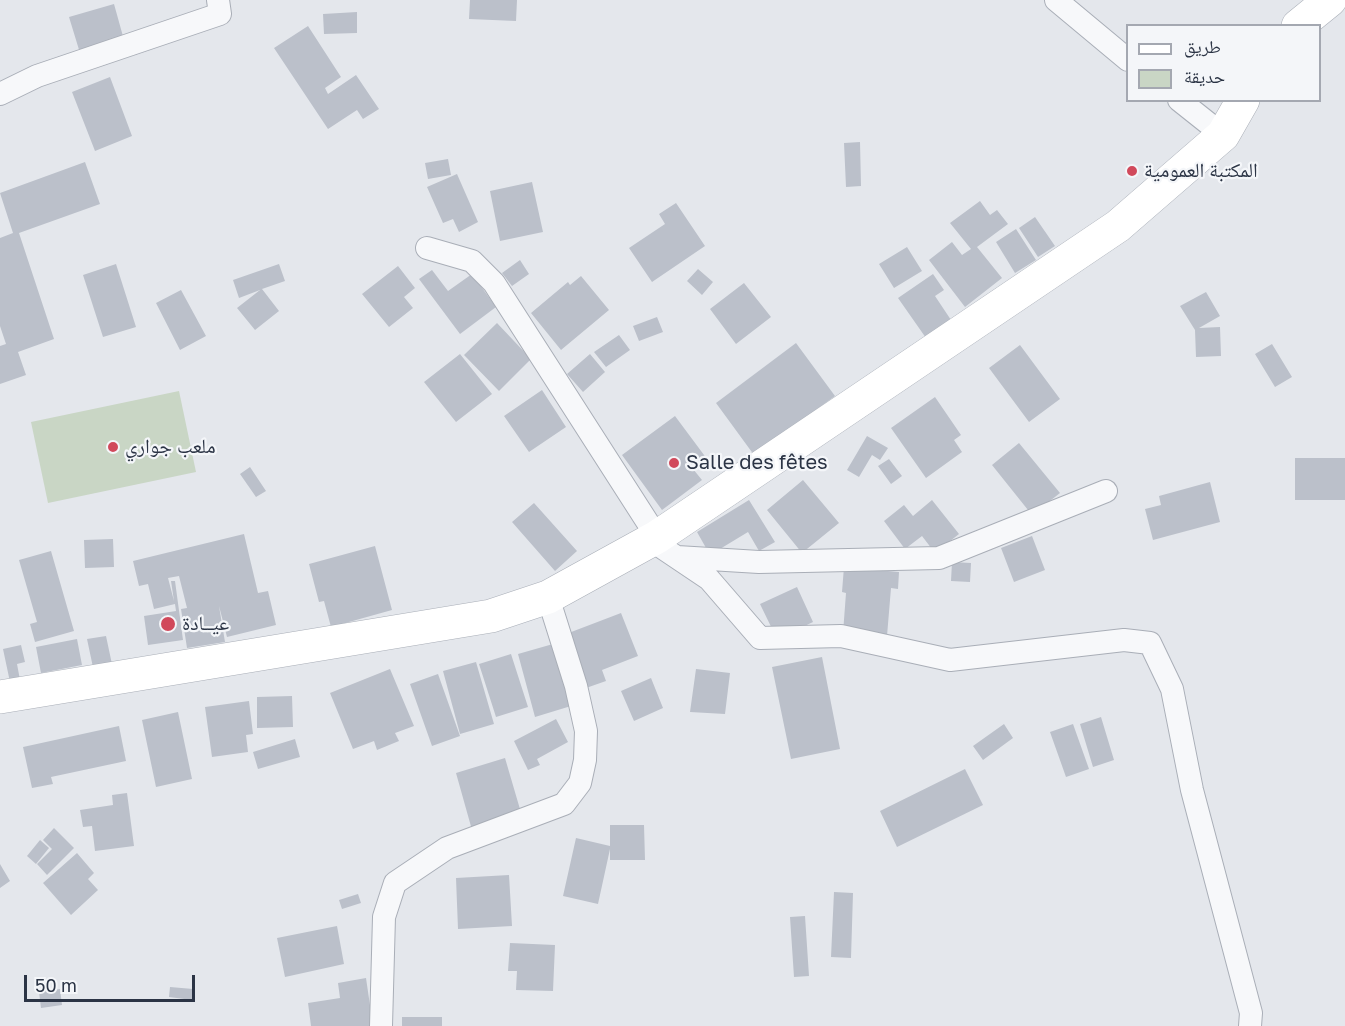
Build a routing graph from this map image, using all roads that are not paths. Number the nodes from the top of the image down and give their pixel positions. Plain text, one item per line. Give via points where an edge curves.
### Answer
1 (218, 0) edge
2 (1056, 0) edge
3 (1330, 0) edge
4 (1300, 24) edge
5 (1126, 58) edge
6 (0, 94) edge
7 (1182, 102) edge
8 (1242, 102) edge
9 (1223, 135) junction
10 (427, 248) dead end
11 (1106, 492) dead end
12 (661, 545) junction
13 (548, 597) junction
14 (0, 698) edge
15 (381, 1026) edge
16 (1250, 1026) edge

1 - 6 street via 220,14 37,76
2 - 5 street
3 - 4 street
7 - 9 street
8 - 9 street
9 - 12 street via 1118,226
10 - 12 street via 472,261 494,283
11 - 12 street via 939,558 759,562
12 - 13 street
12 - 16 street via 709,579 760,638 841,636 950,660 1124,640 1150,643 1172,689 1192,790 1251,1013
13 - 14 street via 491,616
13 - 15 street via 586,731 580,783 564,804 447,848 395,883 384,917

